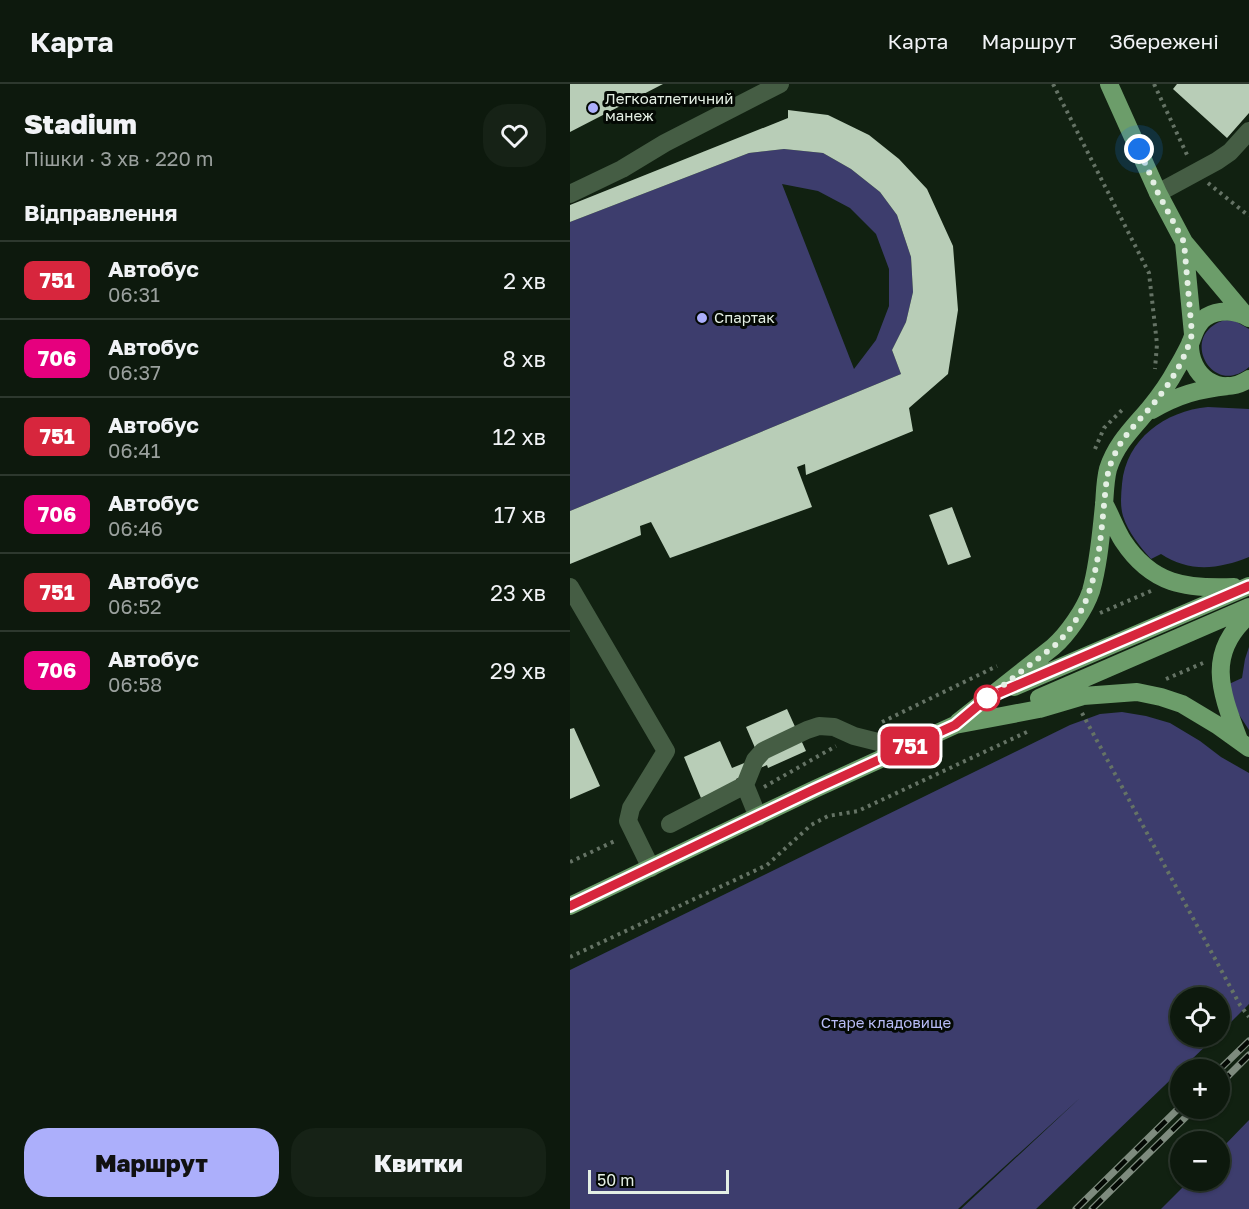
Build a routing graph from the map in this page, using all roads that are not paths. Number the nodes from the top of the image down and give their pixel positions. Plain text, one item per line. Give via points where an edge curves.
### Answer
1 (780, 84) edge
2 (1109, 84) edge
3 (1249, 131) edge
4 (1158, 193) junction
5 (570, 194) edge
6 (1184, 242) junction
7 (1248, 317) edge
8 (1191, 338) junction
9 (1241, 383) edge
10 (1143, 416) junction
11 (1104, 503) junction
12 (1248, 586) edge
13 (570, 587) edge
14 (1249, 607) edge
15 (1249, 615) edge
16 (987, 698) junction
17 (996, 717) junction
18 (955, 725) junction
19 (935, 734) junction
20 (1244, 744) edge
21 (745, 785) junction
22 (758, 817) junction
23 (670, 824) dead end
24 (651, 868) junction
25 (570, 906) edge

1 - 5 lane
2 - 4 main road
3 - 4 lane via 1230,152
4 - 6 main road
6 - 7 main road
6 - 8 main road
7 - 8 main road via 1236,312 1215,313 1198,325
8 - 9 main road via 1190,352 1196,370 1219,385
8 - 10 main road via 1174,375
9 - 10 main road via 1185,394
10 - 11 main road via 1113,456
11 - 12 main road via 1123,541 1152,572 1172,583 1189,586
11 - 16 main road via 1090,593 1073,625 1063,639
12 - 16 main road
13 - 24 lane via 666,751 631,808 628,821
14 - 17 main road
15 - 20 main road via 1228,638 1221,665 1224,700
16 - 18 main road
17 - 18 main road
17 - 20 main road via 1083,696 1137,692 1182,704
18 - 19 main road
19 - 21 lane via 878,742 819,726 763,751
19 - 22 main road
21 - 22 lane
21 - 23 lane
22 - 24 main road
24 - 25 main road

